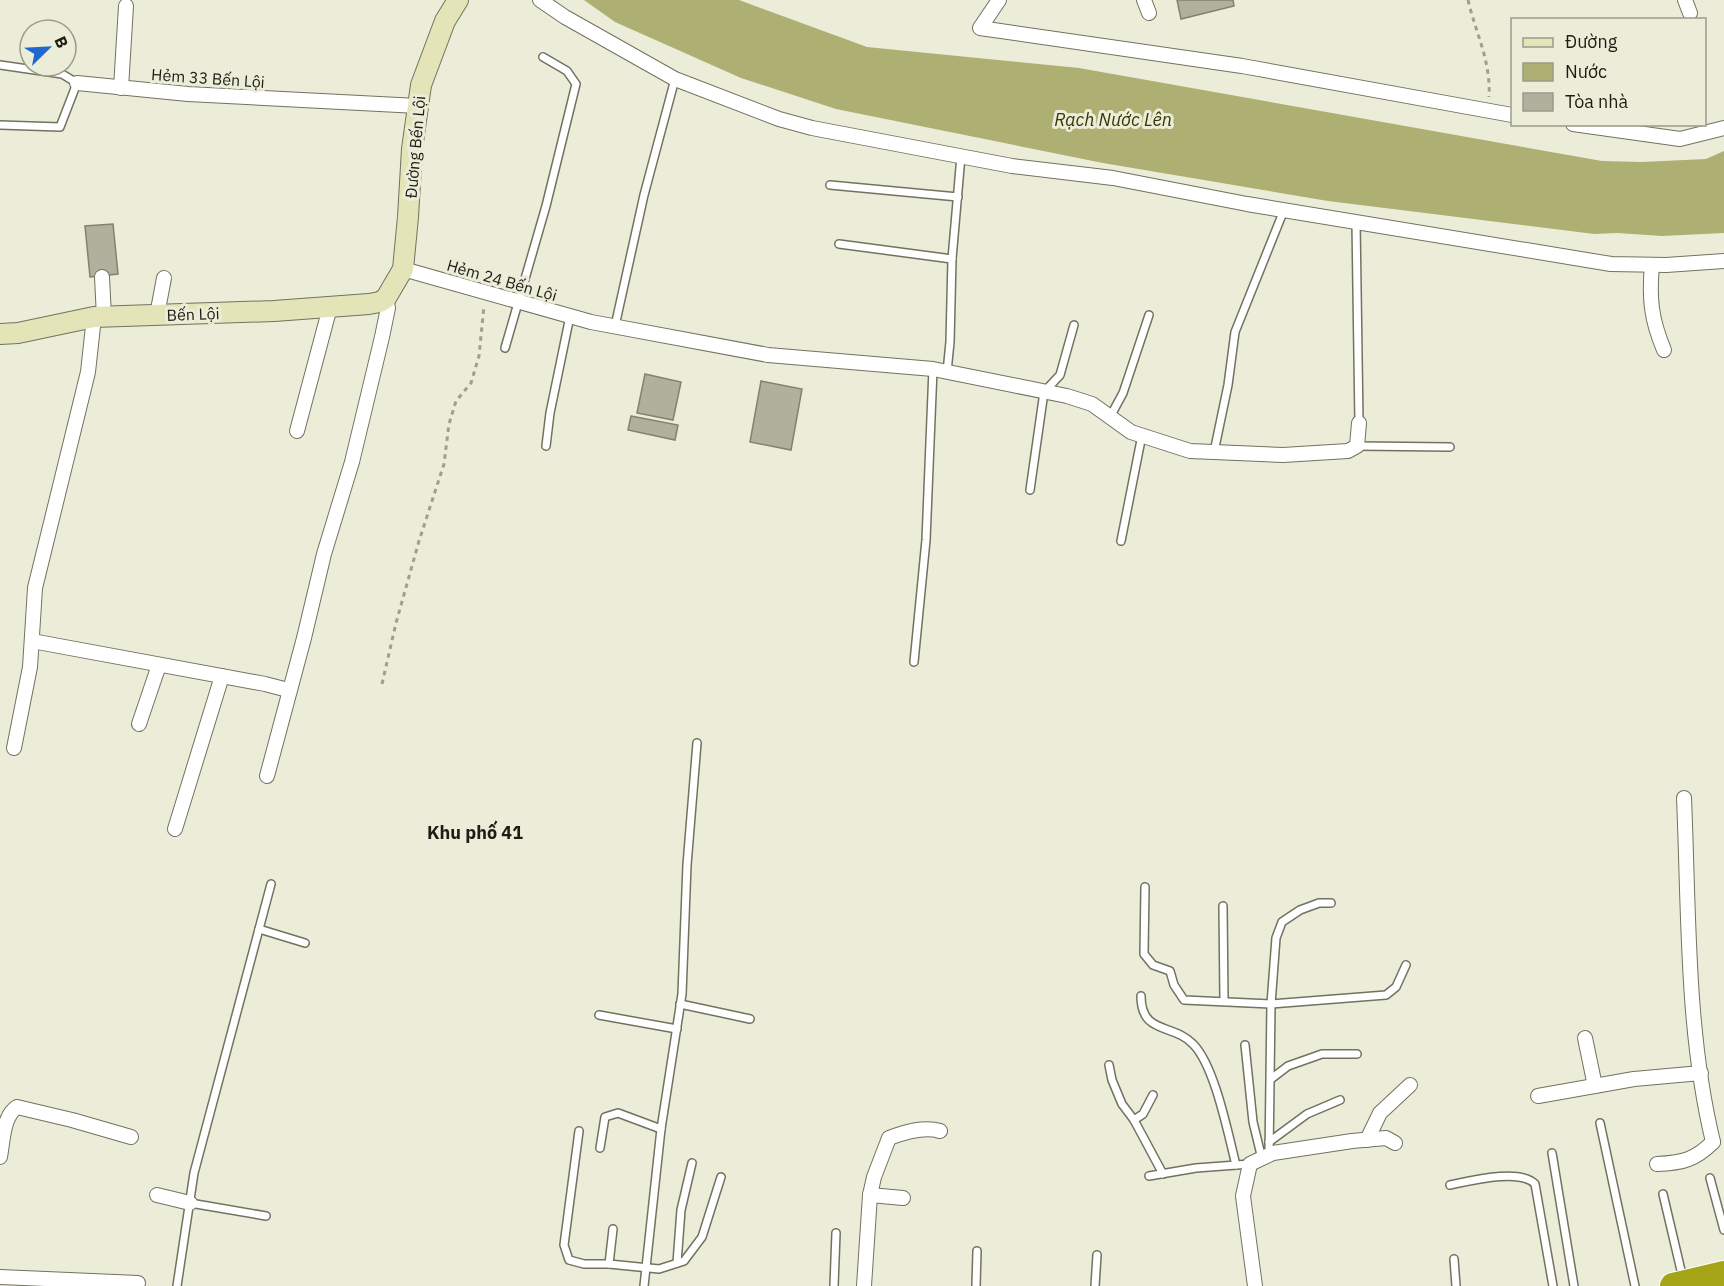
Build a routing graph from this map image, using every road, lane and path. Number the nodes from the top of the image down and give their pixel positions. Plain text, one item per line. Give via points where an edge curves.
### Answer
1 (458, 0) edge
2 (540, 0) edge
3 (999, 0) edge
4 (1468, 0) edge
5 (126, 6) dead end
6 (543, 57) dead end
7 (0, 65) edge
8 (675, 78) junction
9 (77, 83) junction
10 (121, 88) junction
11 (418, 106) junction
12 (1488, 111) junction
13 (1511, 115) edge
14 (0, 125) edge
15 (1587, 126) edge
16 (1724, 128) edge
17 (962, 156) junction
18 (830, 184) dead end
19 (958, 197) junction
20 (1284, 210) junction
21 (1356, 222) junction
22 (839, 244) dead end
23 (952, 259) junction
24 (1724, 261) edge
25 (1652, 265) junction
26 (403, 269) junction
27 (102, 277) dead end
28 (164, 278) dead end
29 (486, 292) junction
30 (386, 298) junction
31 (517, 301) junction
32 (330, 307) junction
33 (157, 315) junction
34 (1149, 315) dead end
35 (570, 316) junction
36 (99, 317) junction
37 (615, 326) junction
38 (1074, 326) dead end
39 (0, 334) edge
40 (505, 348) dead end
41 (1665, 350) dead end
42 (933, 369) junction
43 (947, 372) junction
44 (1044, 392) junction
45 (1110, 417) junction
46 (1359, 423) joint
47 (297, 431) dead end
48 (1142, 435) junction
49 (546, 446) dead end
50 (1357, 447) junction
51 (1450, 447) dead end
52 (1214, 452) junction
53 (1030, 490) dead end
54 (1121, 541) dead end
55 (32, 641) junction
56 (914, 662) dead end
57 (159, 665) junction
58 (222, 676) junction
59 (382, 684) dead end
60 (288, 690) junction
61 (139, 724) dead end
62 (697, 743) dead end
63 (14, 748) dead end
64 (267, 776) dead end
65 (1684, 798) dead end
66 (175, 829) dead end
67 (271, 884) dead end
68 (1145, 887) dead end
69 (1331, 903) dead end
70 (1223, 906) dead end
71 (259, 929) junction
72 (305, 943) dead end
73 (1406, 965) dead end
74 (1141, 996) dead end
75 (1224, 1001) junction
76 (680, 1004) junction
77 (1272, 1004) junction
78 (599, 1015) dead end
79 (750, 1020) dead end
80 (677, 1029) junction
81 (1585, 1038) dead end
82 (1245, 1045) dead end
83 (1357, 1054) dead end
84 (1109, 1065) dead end
85 (1701, 1072) junction
86 (1271, 1079) junction
87 (1410, 1085) dead end
88 (1595, 1086) junction
89 (1153, 1095) dead end
90 (1538, 1096) dead end
91 (1340, 1100) dead end
92 (1134, 1120) junction
93 (1600, 1123) dead end
94 (661, 1129) junction
95 (579, 1131) dead end
96 (940, 1131) dead end
97 (131, 1137) dead end
98 (1367, 1140) junction
99 (1395, 1143) dead end
100 (1718, 1144) edge
101 (600, 1148) dead end
102 (1552, 1154) dead end
103 (0, 1157) edge
104 (1257, 1157) junction
105 (692, 1163) dead end
106 (1657, 1164) dead end
107 (1163, 1174) junction
108 (1149, 1176) dead end
109 (721, 1177) dead end
110 (1710, 1178) dead end
111 (1450, 1185) dead end
112 (1663, 1194) dead end
113 (157, 1195) dead end
114 (870, 1196) junction
115 (903, 1198) dead end
116 (190, 1203) junction
117 (266, 1216) dead end
118 (613, 1229) dead end
119 (1724, 1230) edge
120 (836, 1233) dead end
121 (977, 1251) dead end
122 (1097, 1255) dead end
123 (1454, 1259) dead end
124 (677, 1263) junction
125 (609, 1264) junction
126 (646, 1267) junction
127 (1724, 1274) edge
128 (0, 1276) edge
129 (138, 1283) dead end
130 (104, 1284) edge
131 (1678, 1285) edge
132 (177, 1286) edge
133 (644, 1286) edge
134 (834, 1286) edge
135 (864, 1286) edge
136 (976, 1286) edge
137 (1095, 1286) edge
138 (1255, 1286) edge
139 (1456, 1286) edge
140 (1553, 1286) edge
141 (1574, 1286) edge
142 (1635, 1286) edge

1 - 11 street, Đường Bến Lội via 445,21 421,86
2 - 8 street
3 - 12 street via 980,28 1242,66
4 - 12 path via 1490,80
5 - 10 street
6 - 31 lane via 567,71 576,84 546,206
7 - 9 lane, Hẻm 33 Bến Lội via 62,74
8 - 17 street via 812,129
8 - 37 lane
9 - 10 street, Hẻm 33 Bến Lội
9 - 14 lane via 60,127
10 - 11 street, Hẻm 33 Bến Lội
11 - 26 street, Đường Bến Lội
12 - 13 street
15 - 16 street via 1680,139
17 - 19 lane
17 - 20 street via 1113,178
18 - 19 lane
19 - 23 lane
20 - 21 street
20 - 52 lane via 1236,332
21 - 25 street via 1611,264
21 - 46 lane
22 - 23 lane
23 - 43 lane
24 - 25 street
25 - 41 street via 1650,302
26 - 29 street, Hẻm 24 Bến Lội
26 - 30 street, Đường Bến Lội
27 - 36 street
28 - 33 street
29 - 31 street, Hẻm 24 Bến Lội
29 - 59 path via 479,356 471,383 456,400 451,416 444,464 419,541
30 - 32 street, Bến Lội via 369,304
30 - 60 street via 382,337 352,462
31 - 35 street, Hẻm 24 Bến Lội
31 - 40 lane
32 - 33 street, Bến Lội
32 - 47 street
33 - 36 street, Bến Lội
34 - 45 lane via 1123,393
35 - 37 street, Hẻm 24 Bến Lội
35 - 49 lane
36 - 39 street, Bến Lội
36 - 55 street via 34,588
37 - 42 street, Hẻm 24 Bến Lội via 768,355
38 - 44 lane via 1060,375
42 - 43 street, Hẻm 24 Bến Lội
42 - 56 lane via 926,540
43 - 44 street, Hẻm 24 Bến Lội
44 - 45 street, Hẻm 24 Bến Lội via 1092,404
44 - 53 lane
45 - 48 street, Hẻm 24 Bến Lội
46 - 50 street
48 - 52 street, Hẻm 24 Bến Lội via 1190,451
48 - 54 lane
50 - 51 lane
50 - 52 street, Hẻm 24 Bến Lội via 1348,451 1283,455
55 - 57 street
55 - 63 street
57 - 58 street
57 - 61 street
58 - 60 street
58 - 66 street
60 - 64 street
62 - 76 lane
65 - 85 street via 1692,1010
67 - 71 lane
68 - 75 lane via 1144,954 1153,965 1170,971 1184,1000
69 - 77 lane via 1300,910 1282,922 1276,938
70 - 75 lane
71 - 72 lane
71 - 116 lane via 194,1173
73 - 77 lane via 1396,987 1386,995
74 - 104 lane via 1147,1021 1182,1034 1195,1046
75 - 77 lane
76 - 79 lane
76 - 80 lane
77 - 86 lane
78 - 80 lane
80 - 94 lane
81 - 88 street
82 - 104 lane
83 - 86 lane via 1322,1054 1288,1066
84 - 92 lane via 1122,1104
85 - 88 street
85 - 100 street via 1707,1120
86 - 104 lane
87 - 98 street via 1380,1113
88 - 90 street
89 - 92 lane via 1143,1114
91 - 104 lane via 1307,1114
92 - 107 lane
93 - 142 lane
94 - 101 lane via 618,1113 605,1117
94 - 126 lane
95 - 125 lane via 566,1217 565,1252 569,1260
96 - 114 street via 907,1132 890,1138
97 - 103 street via 17,1107 7,1118
98 - 99 street via 1386,1138
98 - 104 street
100 - 106 street via 1679,1163
102 - 141 lane
104 - 107 lane
104 - 138 street via 1243,1196
105 - 124 lane via 681,1210
107 - 108 lane
109 - 124 lane via 702,1237 684,1261
110 - 119 lane
111 - 140 lane via 1489,1178 1531,1179
112 - 131 lane
113 - 116 street
114 - 115 street
114 - 135 street
116 - 117 lane
116 - 132 lane
118 - 125 lane
120 - 134 lane
121 - 136 lane
122 - 137 lane
123 - 139 lane
124 - 126 lane via 659,1269
125 - 126 lane
126 - 133 lane
127 - 131 highway
128 - 130 street
129 - 130 street

